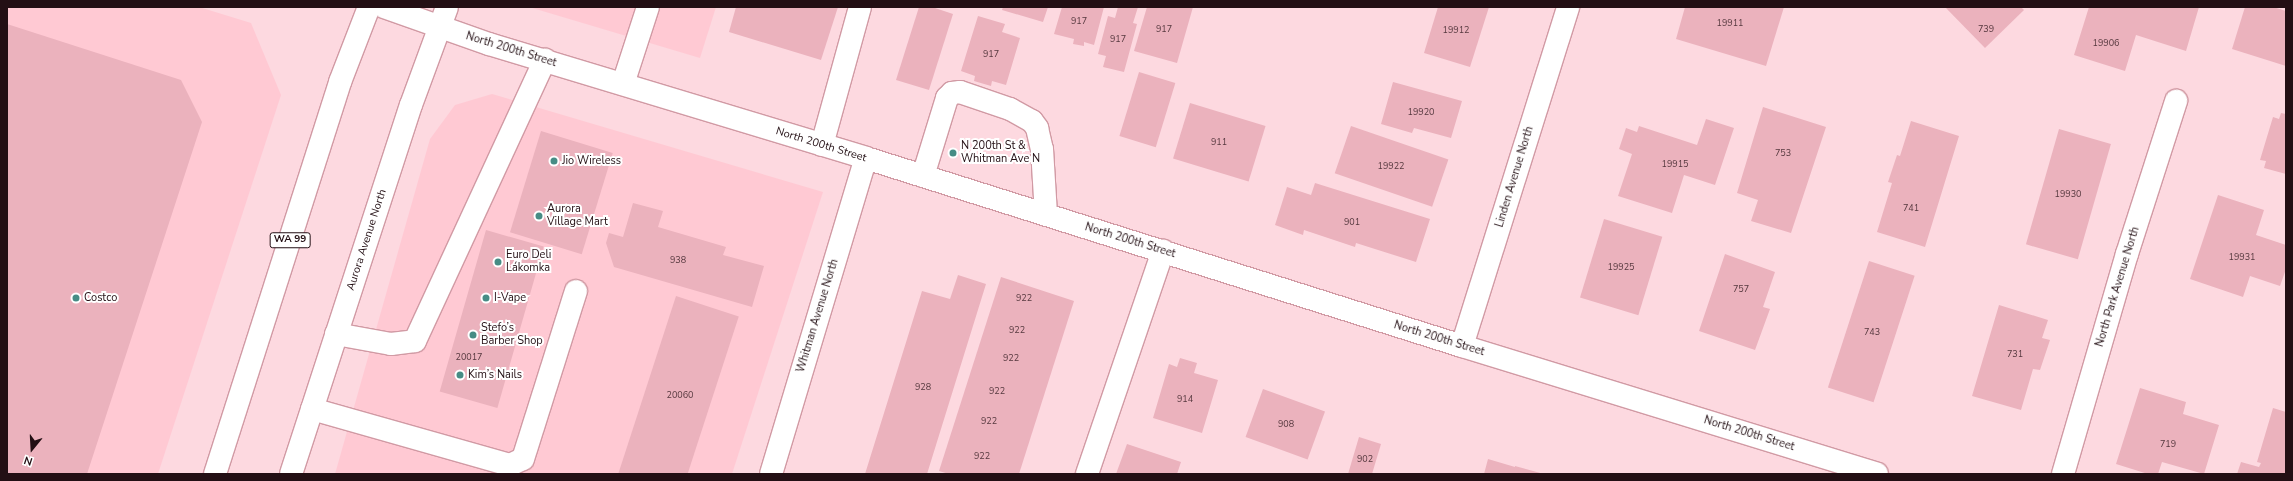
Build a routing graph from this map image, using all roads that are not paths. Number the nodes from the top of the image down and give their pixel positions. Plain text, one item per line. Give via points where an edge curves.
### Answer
1 (369, 7) edge
2 (384, 7) edge
3 (648, 7) edge
4 (860, 7) edge
5 (1568, 7) edge
6 (443, 17) edge
7 (545, 60) junction
8 (624, 84) junction
9 (2176, 101) dead end
10 (822, 146) junction
11 (866, 158) junction
12 (923, 176) junction
13 (1046, 215) junction
14 (1163, 251) junction
15 (576, 291) dead end
16 (336, 334) junction
17 (1462, 346) junction
18 (312, 409) junction
19 (215, 474) edge
20 (291, 474) edge
21 (771, 474) edge
22 (1087, 474) edge
23 (1877, 474) edge
24 (2063, 474) edge

1 - 19 main road, WA 99 via 340,82
2 - 6 main road, North 200th Street
3 - 8 main road
4 - 10 main road
5 - 17 main road, Linden Avenue North
6 - 7 main road, North 200th Street
6 - 16 main road, Aurora Avenue North via 411,105
7 - 8 main road, North 200th Street
7 - 16 main road via 415,341 391,344
8 - 10 main road, North 200th Street
9 - 24 main road, North Park Avenue North via 2127,254
10 - 11 main road, North 200th Street
11 - 12 main road, North 200th Street
11 - 21 main road, Whitman Avenue North
12 - 13 main road, North 200th Street
12 - 13 main road via 948,98 952,93 960,92 1010,109 1032,121 1037,128 1042,149
13 - 14 main road, North 200th Street
14 - 17 main road, North 200th Street
14 - 22 main road
15 - 18 main road via 523,459 510,465
16 - 18 main road, Aurora Avenue North
17 - 23 main road, North 200th Street
18 - 20 main road, Aurora Avenue North

